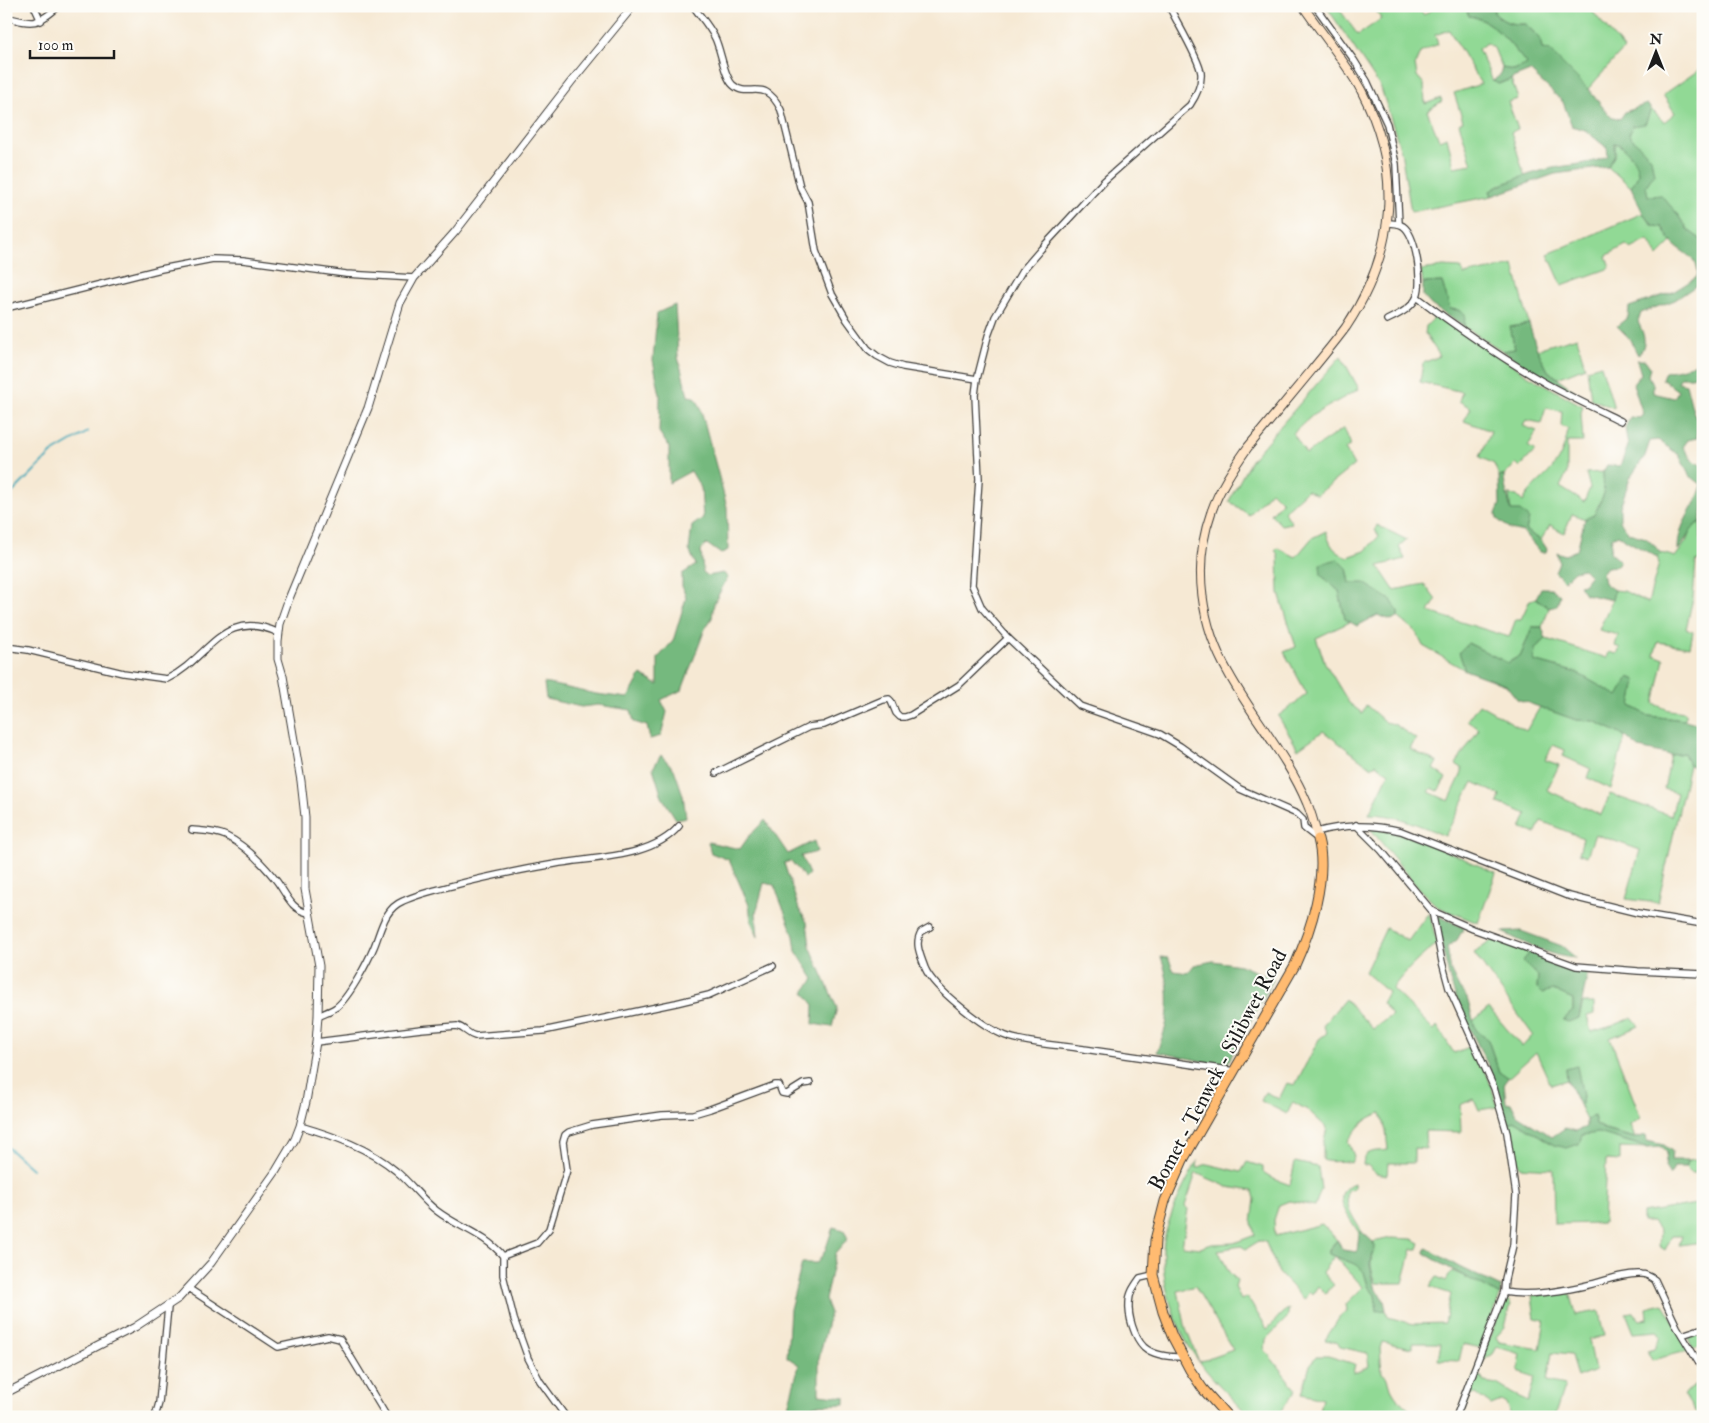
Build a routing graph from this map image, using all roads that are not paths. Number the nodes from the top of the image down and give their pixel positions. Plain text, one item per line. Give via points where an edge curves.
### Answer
1 (34, 6) edge
2 (59, 6) edge
3 (633, 6) edge
4 (693, 6) edge
5 (1169, 6) edge
6 (1303, 6) edge
7 (1315, 6) edge
8 (6, 17) edge
9 (41, 21) junction
10 (1387, 223) junction
11 (1399, 224) junction
12 (414, 278) junction
13 (1417, 296) junction
14 (6, 308) edge
15 (1387, 320) dead end
16 (977, 379) junction
17 (1621, 421) dead end
18 (279, 633) junction
19 (1008, 638) junction
20 (6, 647) edge
21 (716, 773) dead end
22 (1356, 825) junction
23 (679, 826) dead end
24 (192, 830) dead end
25 (1317, 836) junction
26 (1432, 911) junction
27 (309, 913) junction
28 (1703, 924) edge
29 (930, 927) dead end
30 (773, 966) dead end
31 (1703, 974) edge
32 (318, 1016) junction
33 (316, 1042) junction
34 (1235, 1071) junction
35 (810, 1083) dead end
36 (300, 1126) junction
37 (504, 1256) junction
38 (1153, 1275) junction
39 (188, 1288) junction
40 (1504, 1292) junction
41 (168, 1307) junction
42 (1703, 1328) edge
43 (1682, 1335) junction
44 (1182, 1357) junction
45 (1703, 1370) edge
46 (6, 1393) edge
47 (155, 1417) edge
48 (387, 1417) edge
49 (566, 1417) edge
50 (1228, 1417) edge
51 (1456, 1417) edge

1 - 9 street
2 - 9 street
3 - 12 street via 455,232
4 - 16 street via 715,37 734,86 763,90 776,99 800,187 808,202 816,251 832,294 868,350 903,367
5 - 16 street via 1201,72 1197,95 1190,106 1104,181 1022,270 988,336
6 - 10 main road via 1360,89 1378,128 1388,169
7 - 11 street via 1367,81 1387,124 1396,164
8 - 9 street
10 - 11 street
10 - 25 main road via 1370,280 1346,326 1234,467 1211,513 1202,563 1205,616 1212,639 1228,672 1298,783
11 - 13 street via 1413,243
12 - 14 street via 213,259
12 - 18 street via 400,302 368,408 288,602
13 - 15 street via 1410,306
13 - 17 street via 1460,329 1529,373
16 - 19 street via 975,408 980,478 972,586 982,608
18 - 20 street via 261,626 234,628 167,679 123,673
18 - 27 street via 278,659 305,818 305,889
19 - 21 street via 959,685 911,715 900,717 891,701 883,700 824,726 809,727
19 - 25 street via 1080,706 1160,734 1240,789 1297,814 1303,820 1304,828
22 - 25 street via 1331,828
22 - 26 street
22 - 28 street via 1401,831 1565,895 1638,913
23 - 32 street via 660,843 633,853 481,878 401,902 386,916 374,946 343,1000
24 - 27 street via 225,835 233,840 264,867 295,907
25 - 34 main road, Bomet - Tenwek - Silibwet Road via 1321,860 1314,919 1295,965
26 - 31 street via 1576,966
26 - 40 street via 1450,988 1494,1088 1507,1133 1516,1196 1513,1245
27 - 32 street via 319,966
29 - 34 street via 921,932 918,942 927,973 963,1009 1005,1036
30 - 33 street via 709,996 551,1030 474,1036 457,1026
32 - 33 street
33 - 36 street
34 - 38 main road, Bomet - Tenwek - Silibwet Road via 1171,1186 1155,1240
35 - 37 street via 787,1094 775,1085 692,1114 592,1125 569,1132 563,1142 567,1170 549,1229 536,1243
36 - 37 street via 379,1157 438,1212 483,1237
36 - 39 street via 276,1171 211,1263
37 - 49 street via 504,1282 528,1358
38 - 44 main road, Bomet - Tenwek - Silibwet Road via 1163,1312
38 - 44 street via 1140,1278 1132,1289 1128,1302 1132,1327 1145,1348
39 - 41 street
39 - 48 street via 278,1347 328,1336 340,1339
40 - 43 street via 1555,1291 1642,1274 1655,1280
40 - 51 street
41 - 46 street via 136,1327
41 - 47 street
42 - 43 street
43 - 45 street
44 - 50 main road, Bomet - Tenwek - Silibwet Road

